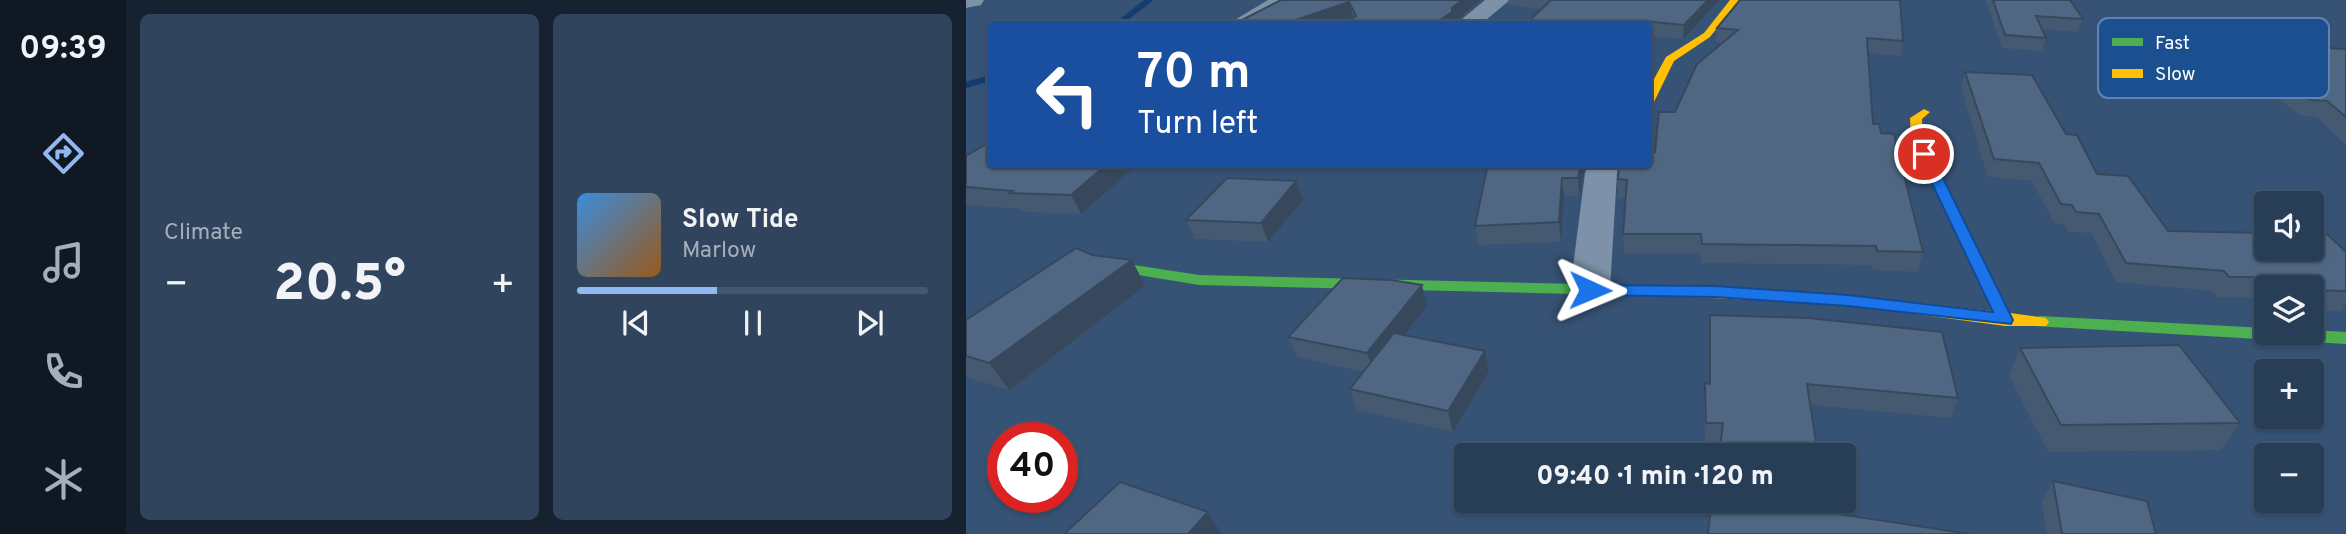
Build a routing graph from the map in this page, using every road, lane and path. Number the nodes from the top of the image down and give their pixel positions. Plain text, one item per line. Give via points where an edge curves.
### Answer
1 (972, 0) edge
2 (1284, 0) edge
3 (1499, 0) edge
4 (1735, 0) edge
5 (966, 2) edge
6 (1245, 21) edge
7 (1471, 21) edge
8 (1652, 94) edge
9 (1924, 112) dead end
10 (1603, 168) edge
11 (1108, 266) edge
12 (1590, 290) junction
13 (2005, 320) junction
14 (2346, 338) edge

1 - 5 street
2 - 6 street
3 - 7 street
4 - 8 street via 1707,35 1670,59
9 - 13 street via 1916,118 1917,138
10 - 12 street
11 - 12 street via 1199,281
12 - 13 street via 1848,300
13 - 14 street

